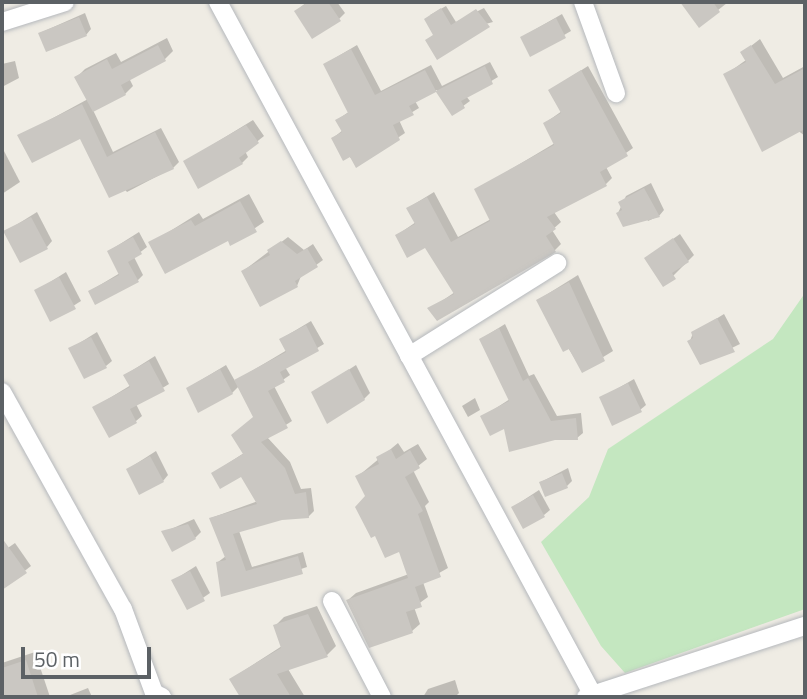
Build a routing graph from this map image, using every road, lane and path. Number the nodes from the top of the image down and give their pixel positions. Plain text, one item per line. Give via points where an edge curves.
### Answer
1 (65, 2) edge
2 (218, 2) edge
3 (583, 2) edge
4 (2, 22) edge
5 (617, 93) dead end
6 (557, 263) dead end
7 (409, 355) junction
8 (2, 392) edge
9 (332, 601) dead end
10 (805, 626) edge
11 (591, 696) edge
12 (162, 697) edge
13 (382, 697) edge

1 - 4 street
2 - 7 street
3 - 5 street
6 - 7 street
7 - 11 street
8 - 12 street via 123,609 154,693
9 - 13 street
10 - 11 street

